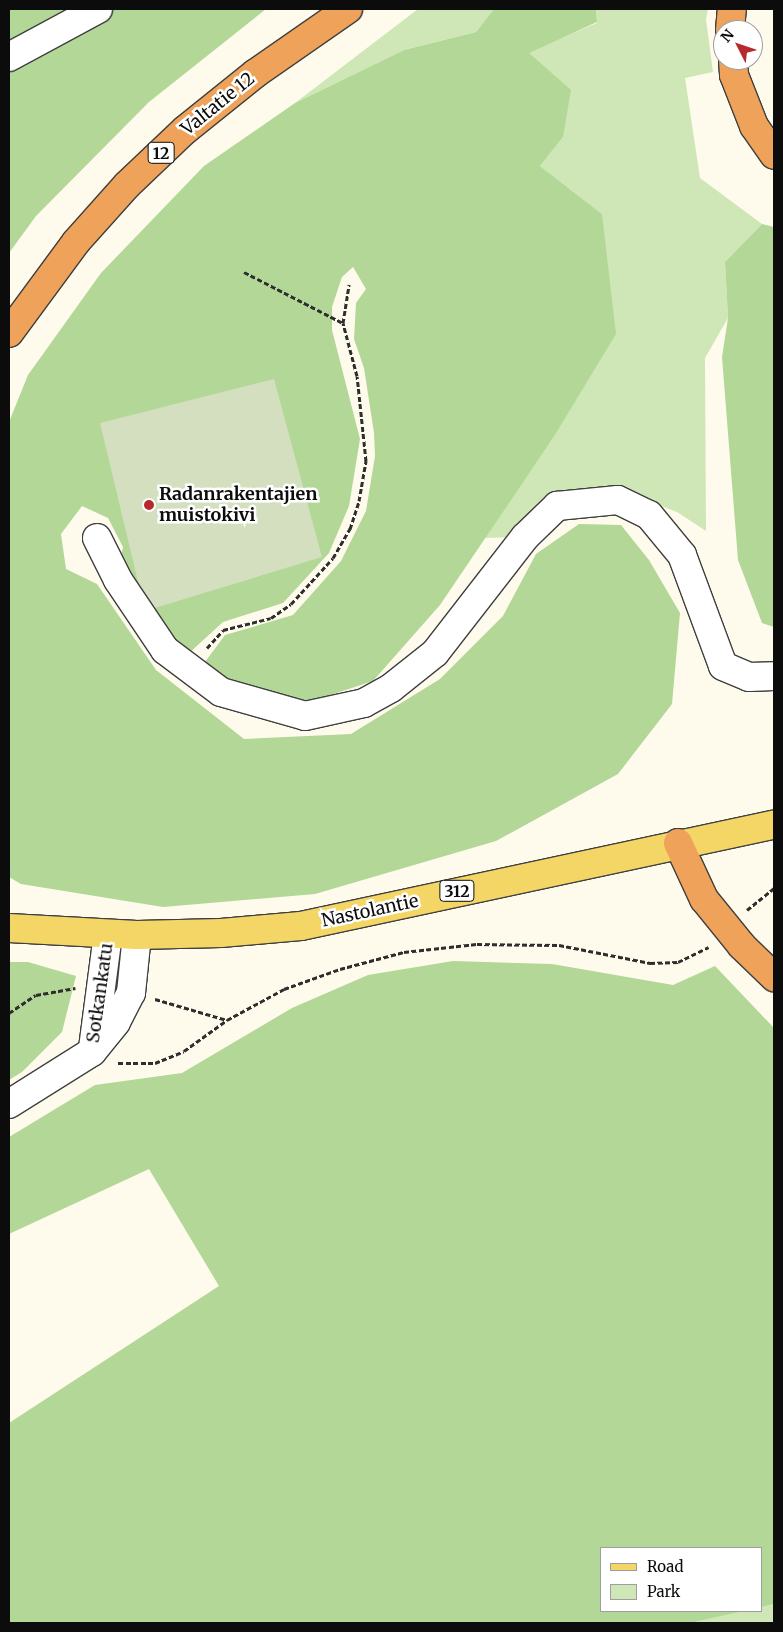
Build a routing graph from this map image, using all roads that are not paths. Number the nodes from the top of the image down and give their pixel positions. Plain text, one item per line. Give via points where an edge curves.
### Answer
1 (98, 9) edge
2 (348, 9) edge
3 (9, 57) edge
4 (734, 70) edge
5 (774, 155) edge
6 (9, 333) edge
7 (97, 538) dead end
8 (774, 676) edge
9 (774, 825) edge
10 (678, 843) junction
11 (9, 915) edge
12 (9, 928) edge
13 (48, 929) junction
14 (108, 934) junction
15 (137, 935) junction
16 (774, 977) edge
17 (92, 1052) junction
18 (9, 1104) edge

1 - 3 street
2 - 6 highway, Valtatie 12 / 12 via 249,78 185,130 127,185 76,242
4 - 5 highway via 754,126
7 - 8 street via 118,580 165,650 221,692 305,716 364,703 391,688 434,653 524,537 557,506 618,500 649,515 682,555 723,666 749,677
9 - 10 main road, Nastolantie / 312
10 - 15 main road, Nastolantie / 312 via 301,926 221,933
10 - 16 highway via 704,899 742,946
11 - 13 main road, Nastolantie / 312
12 - 13 main road, Nastolantie / 312
13 - 14 main road, Nastolantie / 312
14 - 15 main road, Nastolantie / 312
14 - 17 street, Sotkankatu
15 - 17 street, Sotkankatu via 131,994 116,1022
17 - 18 street, Sotkankatu

